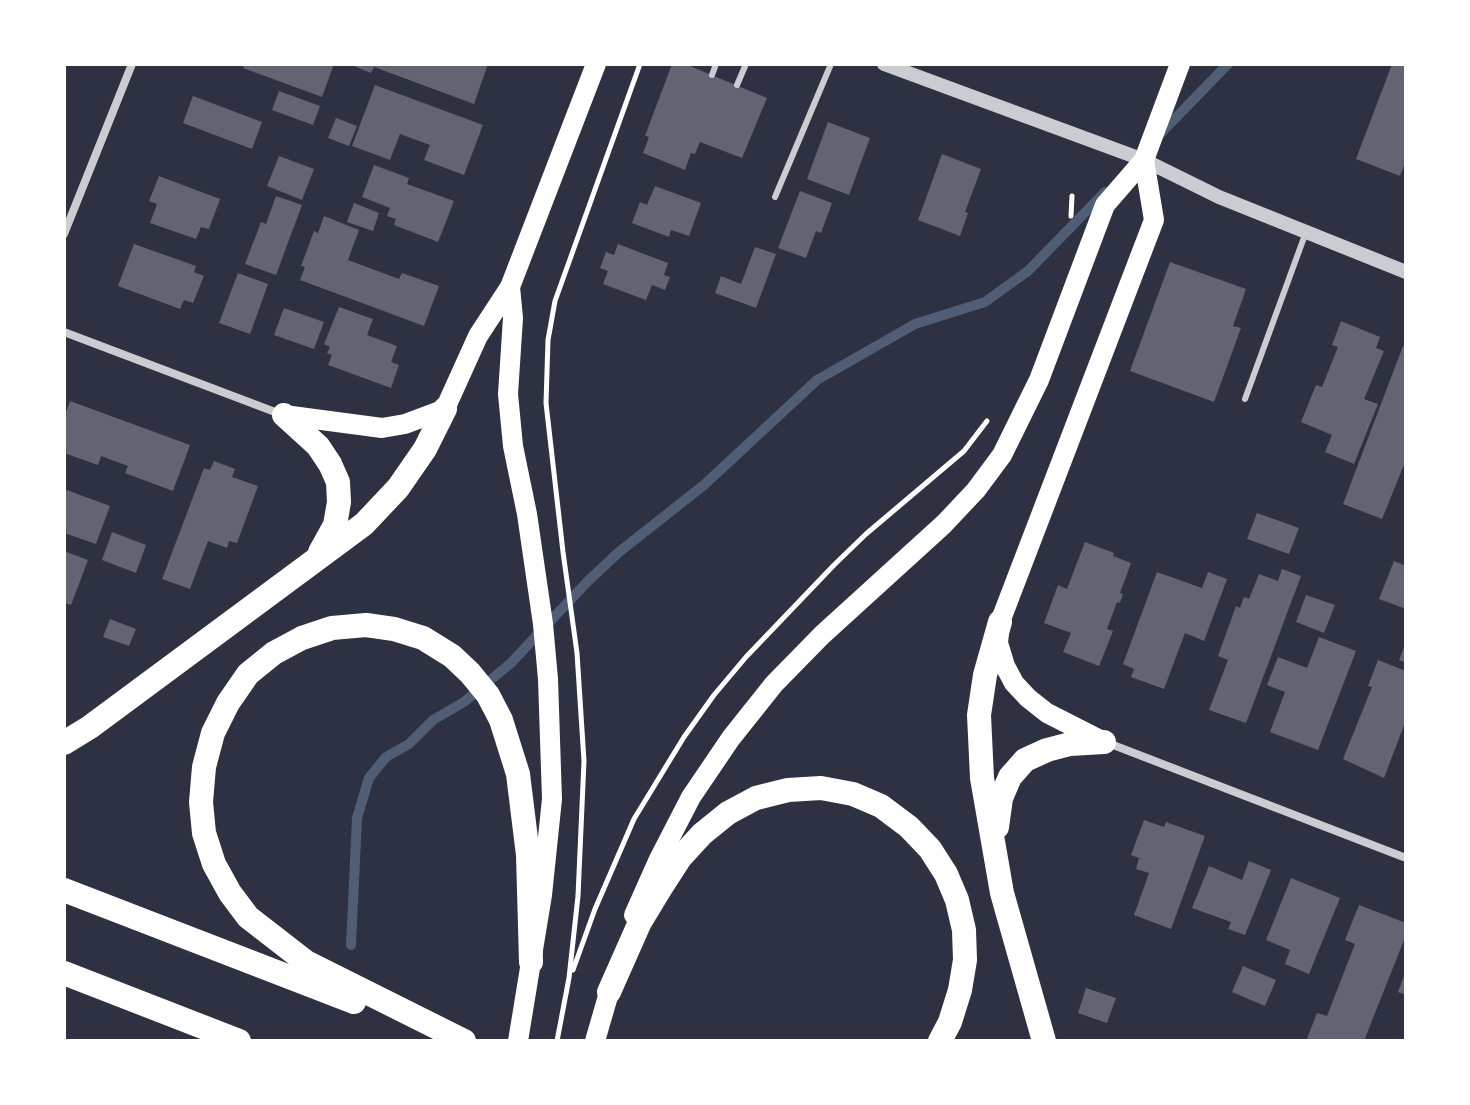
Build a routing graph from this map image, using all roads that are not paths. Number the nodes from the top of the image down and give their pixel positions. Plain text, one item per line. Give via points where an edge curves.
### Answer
1 (132, 64) edge
2 (596, 64) edge
3 (716, 64) edge
4 (746, 64) edge
5 (831, 64) edge
6 (884, 64) edge
7 (1180, 64) edge
8 (712, 75) dead end
9 (737, 85) dead end
10 (1144, 160) junction
11 (775, 197) dead end
12 (1306, 232) junction
13 (64, 234) edge
14 (1406, 272) edge
15 (510, 287) junction
16 (64, 332) edge
17 (1245, 399) dead end
18 (445, 409) junction
19 (284, 415) junction
20 (307, 568) junction
21 (1000, 622) junction
22 (1104, 742) junction
23 (64, 743) edge
24 (1406, 858) edge
25 (64, 890) edge
26 (1002, 893) junction
27 (531, 962) junction
28 (64, 973) edge
29 (609, 992) junction
30 (239, 1041) edge
31 (453, 1041) edge
32 (464, 1041) edge
33 (518, 1041) edge
34 (595, 1041) edge
35 (940, 1041) edge
36 (1044, 1041) edge

1 - 13 street
2 - 15 main road
3 - 8 lane
4 - 9 lane
5 - 11 lane
6 - 10 street
7 - 10 main road
10 - 12 street
10 - 21 main road via 1154,220
10 - 29 main road via 1105,205 1023,416 1002,455 944,524 774,684 731,738 691,797 659,859 630,924
12 - 14 street
12 - 17 lane
15 - 18 main road via 478,336
15 - 27 main road via 508,394 537,577 548,679 552,799
16 - 19 street
18 - 19 main road via 382,428
18 - 20 highway via 398,488 364,524
19 - 20 highway via 318,446 338,482 335,525
20 - 23 highway
21 - 22 main road via 998,643 1014,683 1047,713
21 - 26 highway via 985,675 979,749
22 - 24 street
22 - 26 highway via 1047,750 1025,760 1010,777 997,823
25 - 31 highway
26 - 36 highway
27 - 32 highway via 518,774 501,720 470,673 423,638 366,625 302,638 248,674 213,733 201,802 204,833 230,893 248,917 306,962
27 - 33 main road
28 - 30 highway
29 - 34 main road
29 - 35 highway via 640,922 680,858 702,834 756,798 821,788 881,806 909,827 946,874 964,930 965,960 960,990

